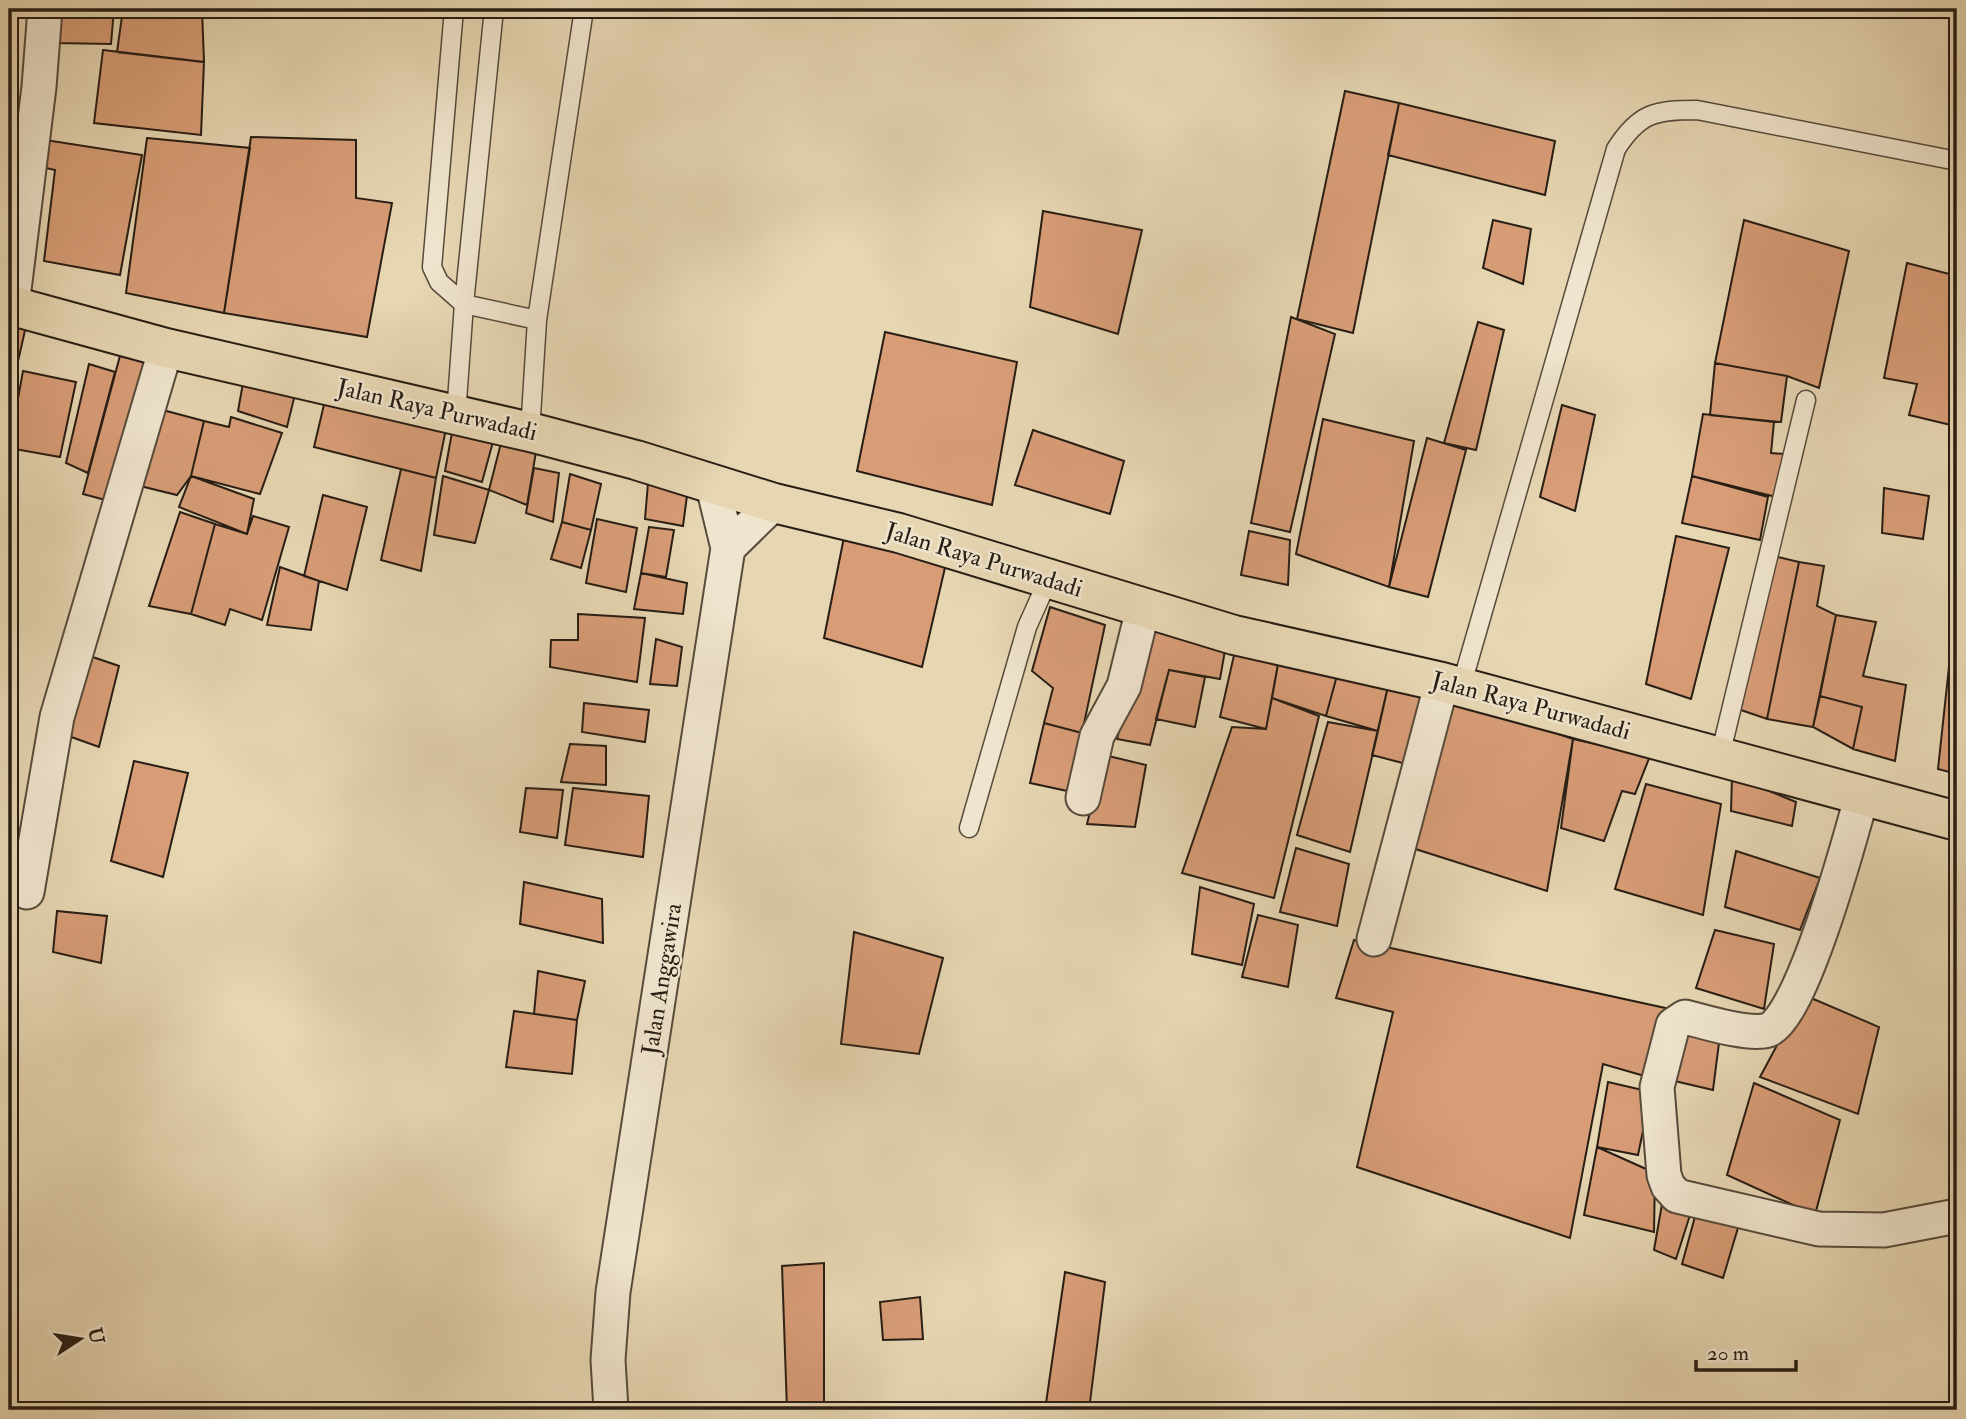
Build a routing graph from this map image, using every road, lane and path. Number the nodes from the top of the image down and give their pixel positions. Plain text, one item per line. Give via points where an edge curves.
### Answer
1 (46, 9) edge
2 (454, 9) edge
3 (494, 9) edge
4 (584, 9) edge
5 (1957, 161) edge
6 (464, 304) junction
7 (10, 305) edge
8 (537, 320) junction
9 (166, 348) junction
10 (1806, 400) dead end
11 (456, 415) junction
12 (530, 432) junction
13 (712, 482) junction
14 (774, 502) junction
15 (728, 548) junction
16 (1048, 580) junction
17 (1143, 608) junction
18 (1452, 685) junction
19 (1720, 756) junction
20 (1862, 795) junction
21 (1083, 798) dead end
22 (1957, 821) edge
23 (969, 828) dead end
24 (27, 892) dead end
25 (1374, 939) dead end
26 (1957, 1216) edge
27 (611, 1410) edge

1 - 7 street
2 - 6 lane via 432,267 439,282
3 - 6 lane
4 - 8 lane
5 - 18 lane via 1697,110 1671,110 1646,117 1629,129 1616,149
6 - 8 lane
6 - 11 lane
7 - 9 main road, Jalan Raya Purwadadi
8 - 12 lane
9 - 11 main road, Jalan Raya Purwadadi
9 - 24 street via 57,717
10 - 19 lane
11 - 12 main road, Jalan Raya Purwadadi
12 - 13 main road, Jalan Raya Purwadadi
13 - 14 main road, Jalan Raya Purwadadi
13 - 15 street, Jalan Anggawira
14 - 15 street
14 - 16 main road, Jalan Raya Purwadadi via 899,533
15 - 27 street, Jalan Anggawira via 613,1292 608,1360
16 - 17 main road, Jalan Raya Purwadadi
16 - 23 lane via 1027,627
17 - 18 main road, Jalan Raya Purwadadi via 1234,635
17 - 21 street via 1124,686 1097,736
18 - 19 main road, Jalan Raya Purwadadi
18 - 25 street
19 - 20 main road, Jalan Raya Purwadadi
20 - 22 main road, Jalan Raya Purwadadi
20 - 26 street via 1825,916 1795,998 1782,1020 1757,1032 1685,1017 1673,1024 1657,1087 1664,1175 1677,1196 1819,1229 1884,1230

